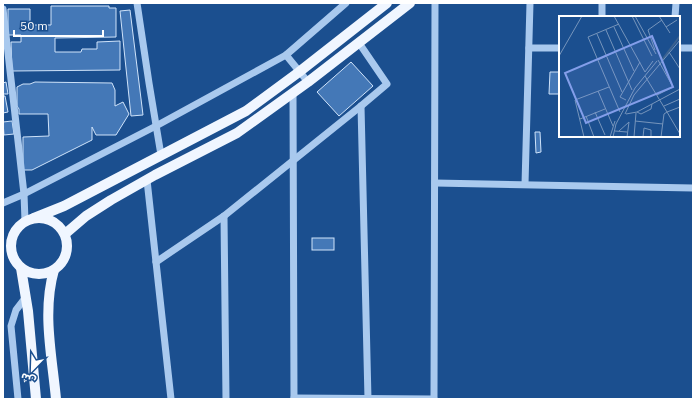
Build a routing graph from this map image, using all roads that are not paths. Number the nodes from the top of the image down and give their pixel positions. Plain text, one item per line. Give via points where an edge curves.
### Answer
1 (137, 3) edge
2 (346, 3) edge
3 (387, 3) edge
4 (410, 3) edge
5 (435, 3) edge
6 (530, 3) edge
7 (602, 3) edge
8 (676, 3) edge
9 (3, 9) edge
10 (602, 16) edge
11 (675, 16) edge
12 (359, 43) junction
13 (528, 48) junction
14 (559, 48) edge
15 (680, 48) edge
16 (693, 48) edge
17 (286, 55) junction
18 (299, 72) junction
19 (308, 82) junction
20 (293, 93) junction
21 (361, 106) junction
22 (156, 126) junction
23 (161, 155) junction
24 (294, 160) junction
25 (147, 180) junction
26 (435, 183) junction
27 (524, 184) junction
28 (693, 188) edge
29 (24, 194) junction
30 (3, 203) edge
31 (224, 216) junction
32 (30, 220) junction
33 (65, 234) junction
34 (156, 262) junction
35 (21, 268) junction
36 (54, 270) junction
37 (26, 297) junction
38 (294, 398) edge
39 (18, 399) edge
40 (36, 399) edge
41 (56, 399) edge
42 (170, 399) edge
43 (226, 399) edge
44 (368, 399) edge
45 (434, 399) edge

1 - 22 street
2 - 17 street
3 - 18 main road
4 - 12 main road
5 - 26 street
6 - 13 street
7 - 10 street
8 - 11 street
9 - 29 street
12 - 19 main road
12 - 21 street via 387,84
13 - 14 street
13 - 27 street
15 - 16 street
17 - 18 street
17 - 22 street
18 - 19 street
18 - 23 main road via 246,111
19 - 20 main road
20 - 24 street
20 - 25 main road via 237,133
21 - 24 street
21 - 44 street
22 - 23 street
22 - 29 street
23 - 32 main road via 64,206
24 - 31 street
24 - 38 street
25 - 33 main road via 86,216
25 - 34 street
26 - 27 street
26 - 45 street
27 - 28 street
29 - 30 street
29 - 32 street
31 - 34 street
31 - 43 street
32 - 33 main road via 50,220
32 - 35 main road via 18,227 11,244 12,254
33 - 36 main road via 67,254
34 - 42 street
35 - 36 main road via 33,274 44,274
35 - 37 main road
36 - 41 main road via 48,311
37 - 39 street via 16,310 11,326
37 - 40 main road
38 - 44 street
44 - 45 street

